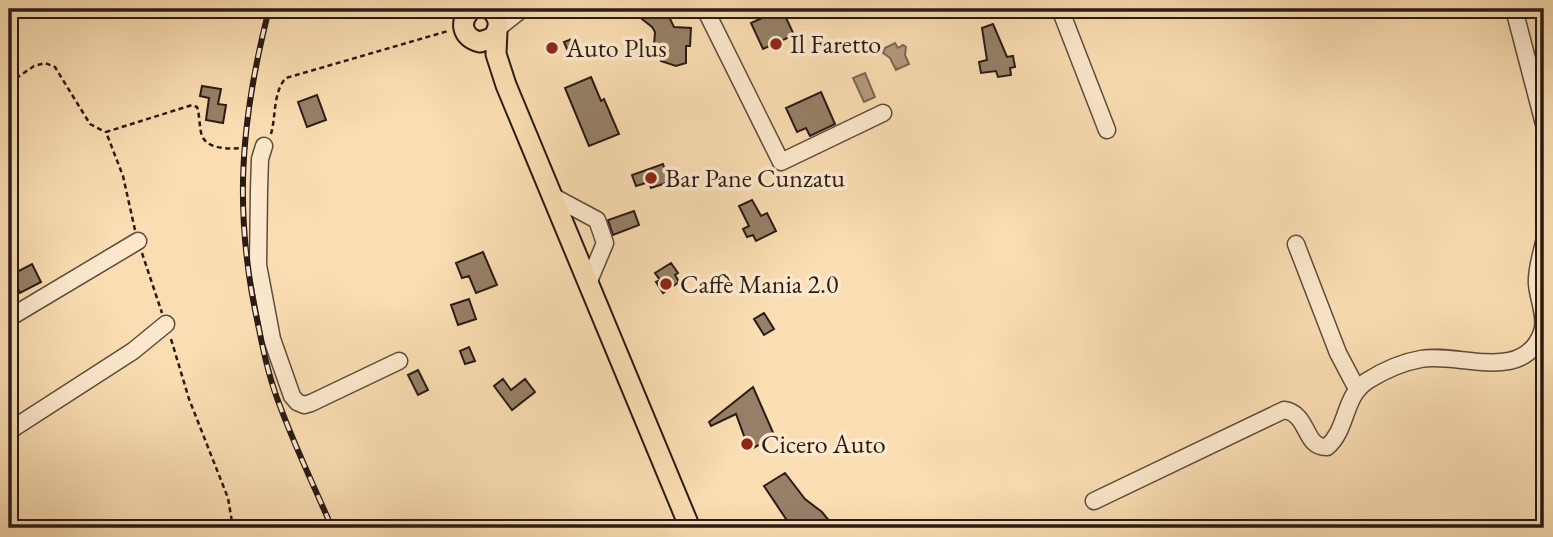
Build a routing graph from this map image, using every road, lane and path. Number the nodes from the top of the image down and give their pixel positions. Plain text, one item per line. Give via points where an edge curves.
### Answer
1 (516, 9) edge
2 (522, 9) edge
3 (705, 9) edge
4 (1060, 9) edge
5 (1514, 9) edge
6 (494, 19) edge
7 (468, 20) edge
8 (9, 83) edge
9 (506, 85) junction
10 (883, 113) dead end
11 (1544, 124) edge
12 (1108, 130) dead end
13 (106, 132) junction
14 (264, 146) junction
15 (554, 197) junction
16 (138, 241) junction
17 (1544, 243) edge
18 (1296, 244) dead end
19 (589, 281) junction
20 (9, 318) edge
21 (166, 324) junction
22 (399, 361) dead end
23 (1357, 388) junction
24 (9, 431) edge
25 (1094, 501) dead end
26 (233, 528) edge
27 (690, 528) edge

1 - 6 street via 501,11
2 - 6 street
3 - 10 street via 781,162
4 - 12 street
5 - 11 street
6 - 7 main road via 489,40 480,42
6 - 9 main road via 496,54
7 - 9 main road
7 - 14 path via 286,78
8 - 13 path via 34,66 45,63 55,67 90,124
9 - 15 main road
13 - 14 path via 192,105 197,107 207,143
13 - 16 path via 123,176
14 - 22 street via 258,265 272,340 292,396 304,405 311,403
15 - 19 main road
15 - 19 street via 597,220 606,243
16 - 20 street
16 - 21 path
17 - 23 street via 1537,284 1543,324 1534,346 1502,363 1424,358
18 - 23 street via 1338,353
19 - 27 main road
21 - 24 street via 133,351
21 - 26 path via 228,498
23 - 25 street via 1337,439 1326,447 1314,444 1299,417 1284,410

